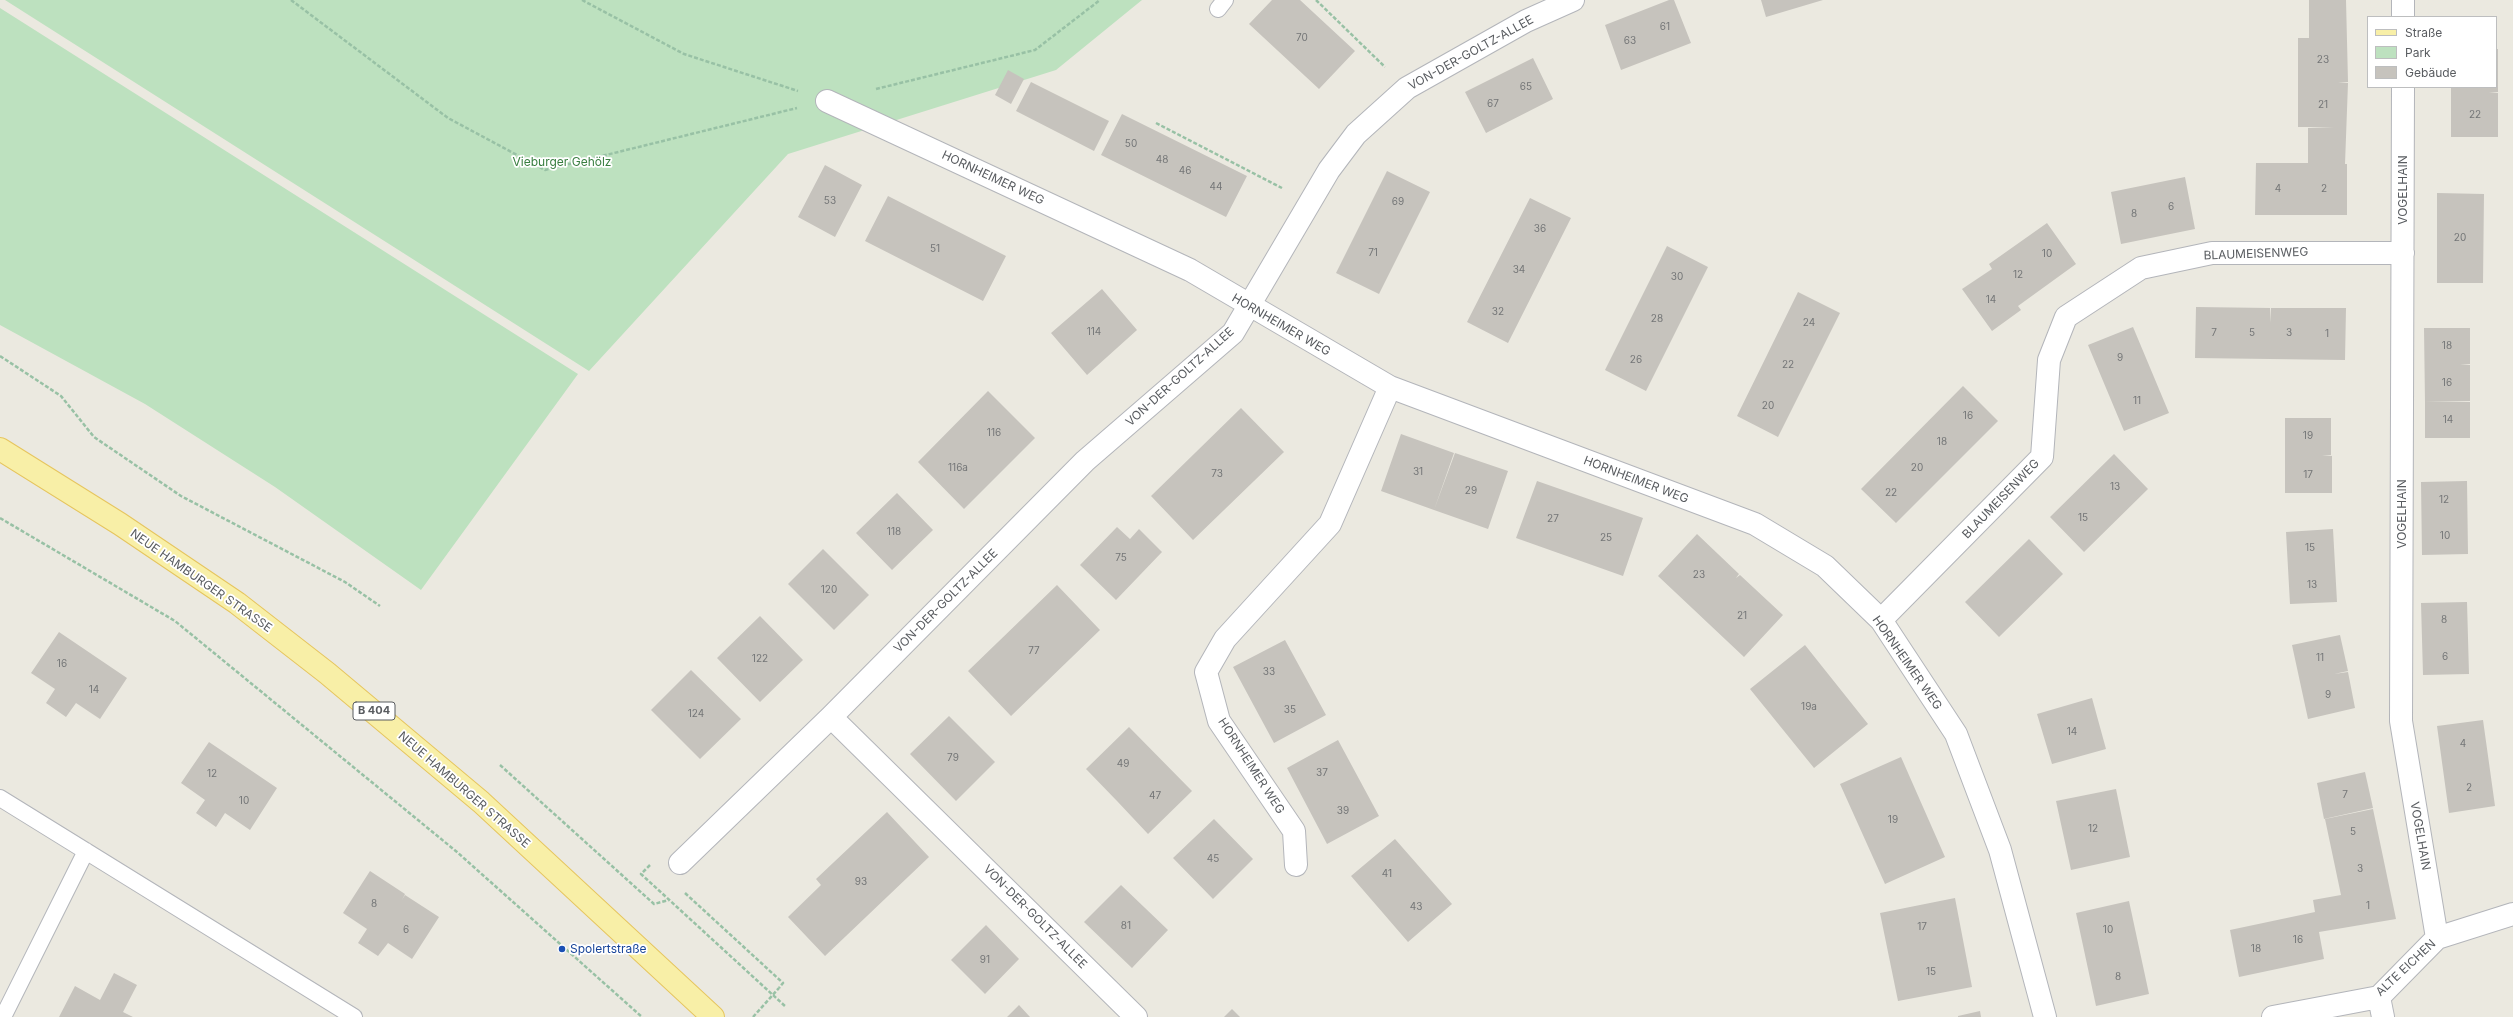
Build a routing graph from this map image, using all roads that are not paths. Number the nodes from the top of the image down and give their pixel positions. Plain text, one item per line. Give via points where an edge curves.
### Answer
1 (1573, 0) edge
2 (2403, 0) edge
3 (2403, 16) edge
4 (2403, 88) edge
5 (827, 101) road end
6 (2403, 253) junction
7 (1249, 306) junction
8 (1390, 387) junction
9 (0, 449) edge
10 (1881, 620) junction
11 (831, 716) junction
12 (0, 798) edge
13 (86, 851) junction
14 (680, 863) road end
15 (1296, 865) dead end
16 (2513, 914) edge
17 (2437, 938) junction
18 (2381, 1007) edge
19 (3, 1017) edge
20 (354, 1017) edge
21 (713, 1017) edge
22 (1136, 1017) edge
23 (2045, 1017) edge
24 (2273, 1017) edge

1 - 7 street, VON-DER-GOLTZ-ALLEE via 1526,21 1407,88 1356,134 1309,202
2 - 3 street
4 - 6 street, VOGELHAIN
5 - 7 street, HORNHEIMER WEG via 1190,270
6 - 10 street, BLAUMEISENWEG via 2212,253 2141,268 2066,317 2049,360 2042,457
6 - 17 street, VOGELHAIN via 2401,721
7 - 8 street, HORNHEIMER WEG
7 - 11 street, VON-DER-GOLTZ-ALLEE via 1233,333 1085,461
8 - 10 street, HORNHEIMER WEG via 1755,524 1826,566
8 - 15 street, HORNHEIMER WEG via 1330,524 1225,639 1206,672 1219,721 1294,831
9 - 21 main road, NEUE HAMBURGER STRASSE / B 404 via 120,524 237,603 327,673 481,802
10 - 23 street, HORNHEIMER WEG via 1956,734 2000,850
11 - 14 street, VON-DER-GOLTZ-ALLEE
11 - 22 street, VON-DER-GOLTZ-ALLEE
12 - 13 lane
13 - 19 lane
13 - 20 lane
16 - 17 street, ALTE EICHEN
17 - 18 street, ALTE EICHEN
18 - 24 street, ALTE EICHEN

